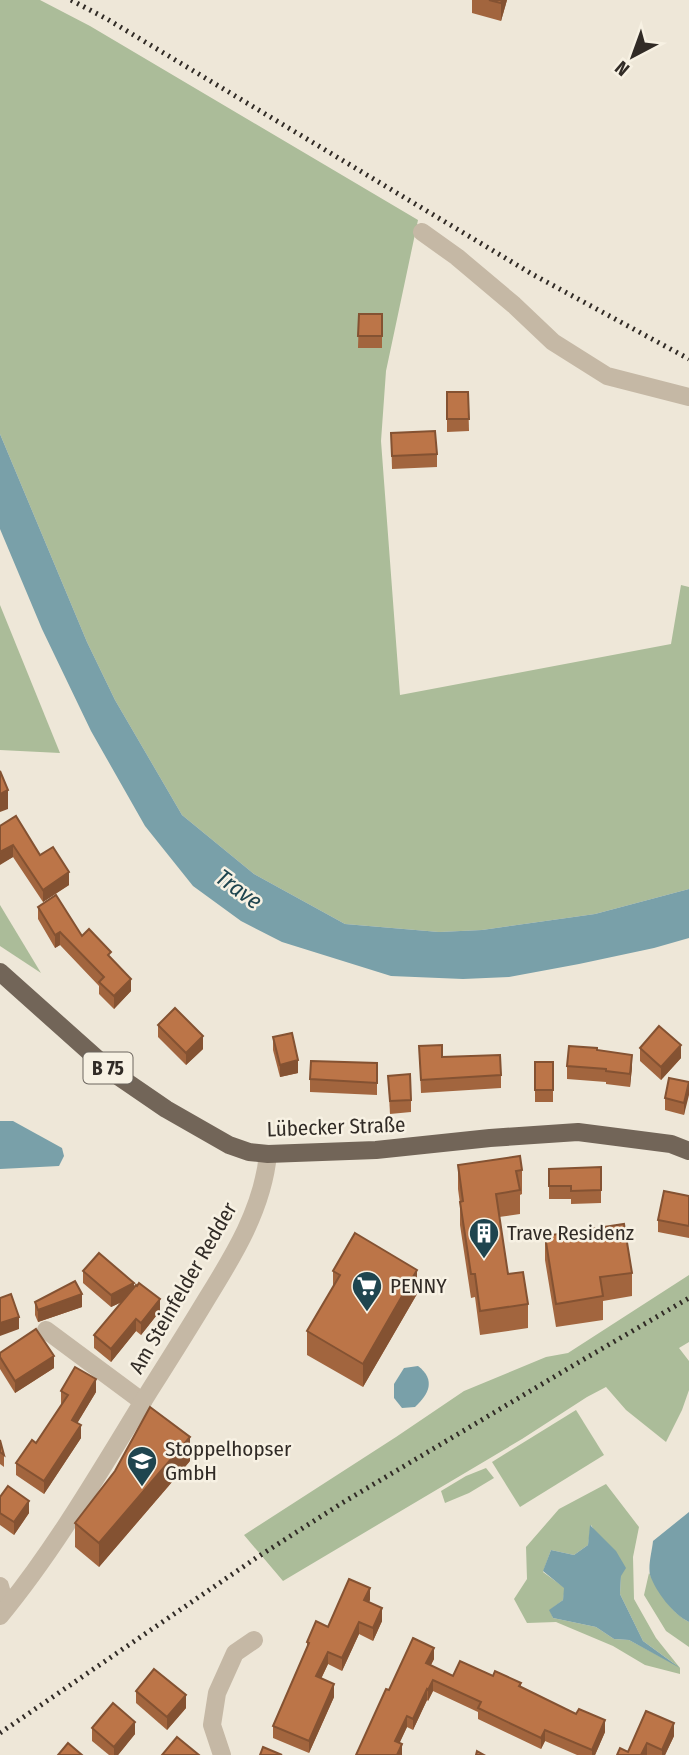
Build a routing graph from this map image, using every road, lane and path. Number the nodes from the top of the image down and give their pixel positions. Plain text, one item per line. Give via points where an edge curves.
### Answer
1 (422, 232) dead end
2 (689, 397) edge
3 (0, 972) edge
4 (689, 1150) edge
5 (268, 1154) junction
6 (46, 1330) dead end
7 (143, 1402) junction
8 (0, 1586) edge
9 (3, 1612) edge
10 (254, 1640) dead end
11 (222, 1755) edge

1 - 2 street via 554,342 607,376
3 - 5 main road, Lübecker Straße / B 75 via 112,1072 166,1109 229,1145
4 - 5 main road, Lübecker Straße / B 75 via 578,1132 376,1150
5 - 7 street, Am Steinfelder Redder via 261,1191 244,1235
6 - 7 street, Am Steinfelder Redder
7 - 9 street, Am Steinfelder Redder via 38,1566
8 - 9 street
10 - 11 street via 235,1653 217,1693 212,1725

